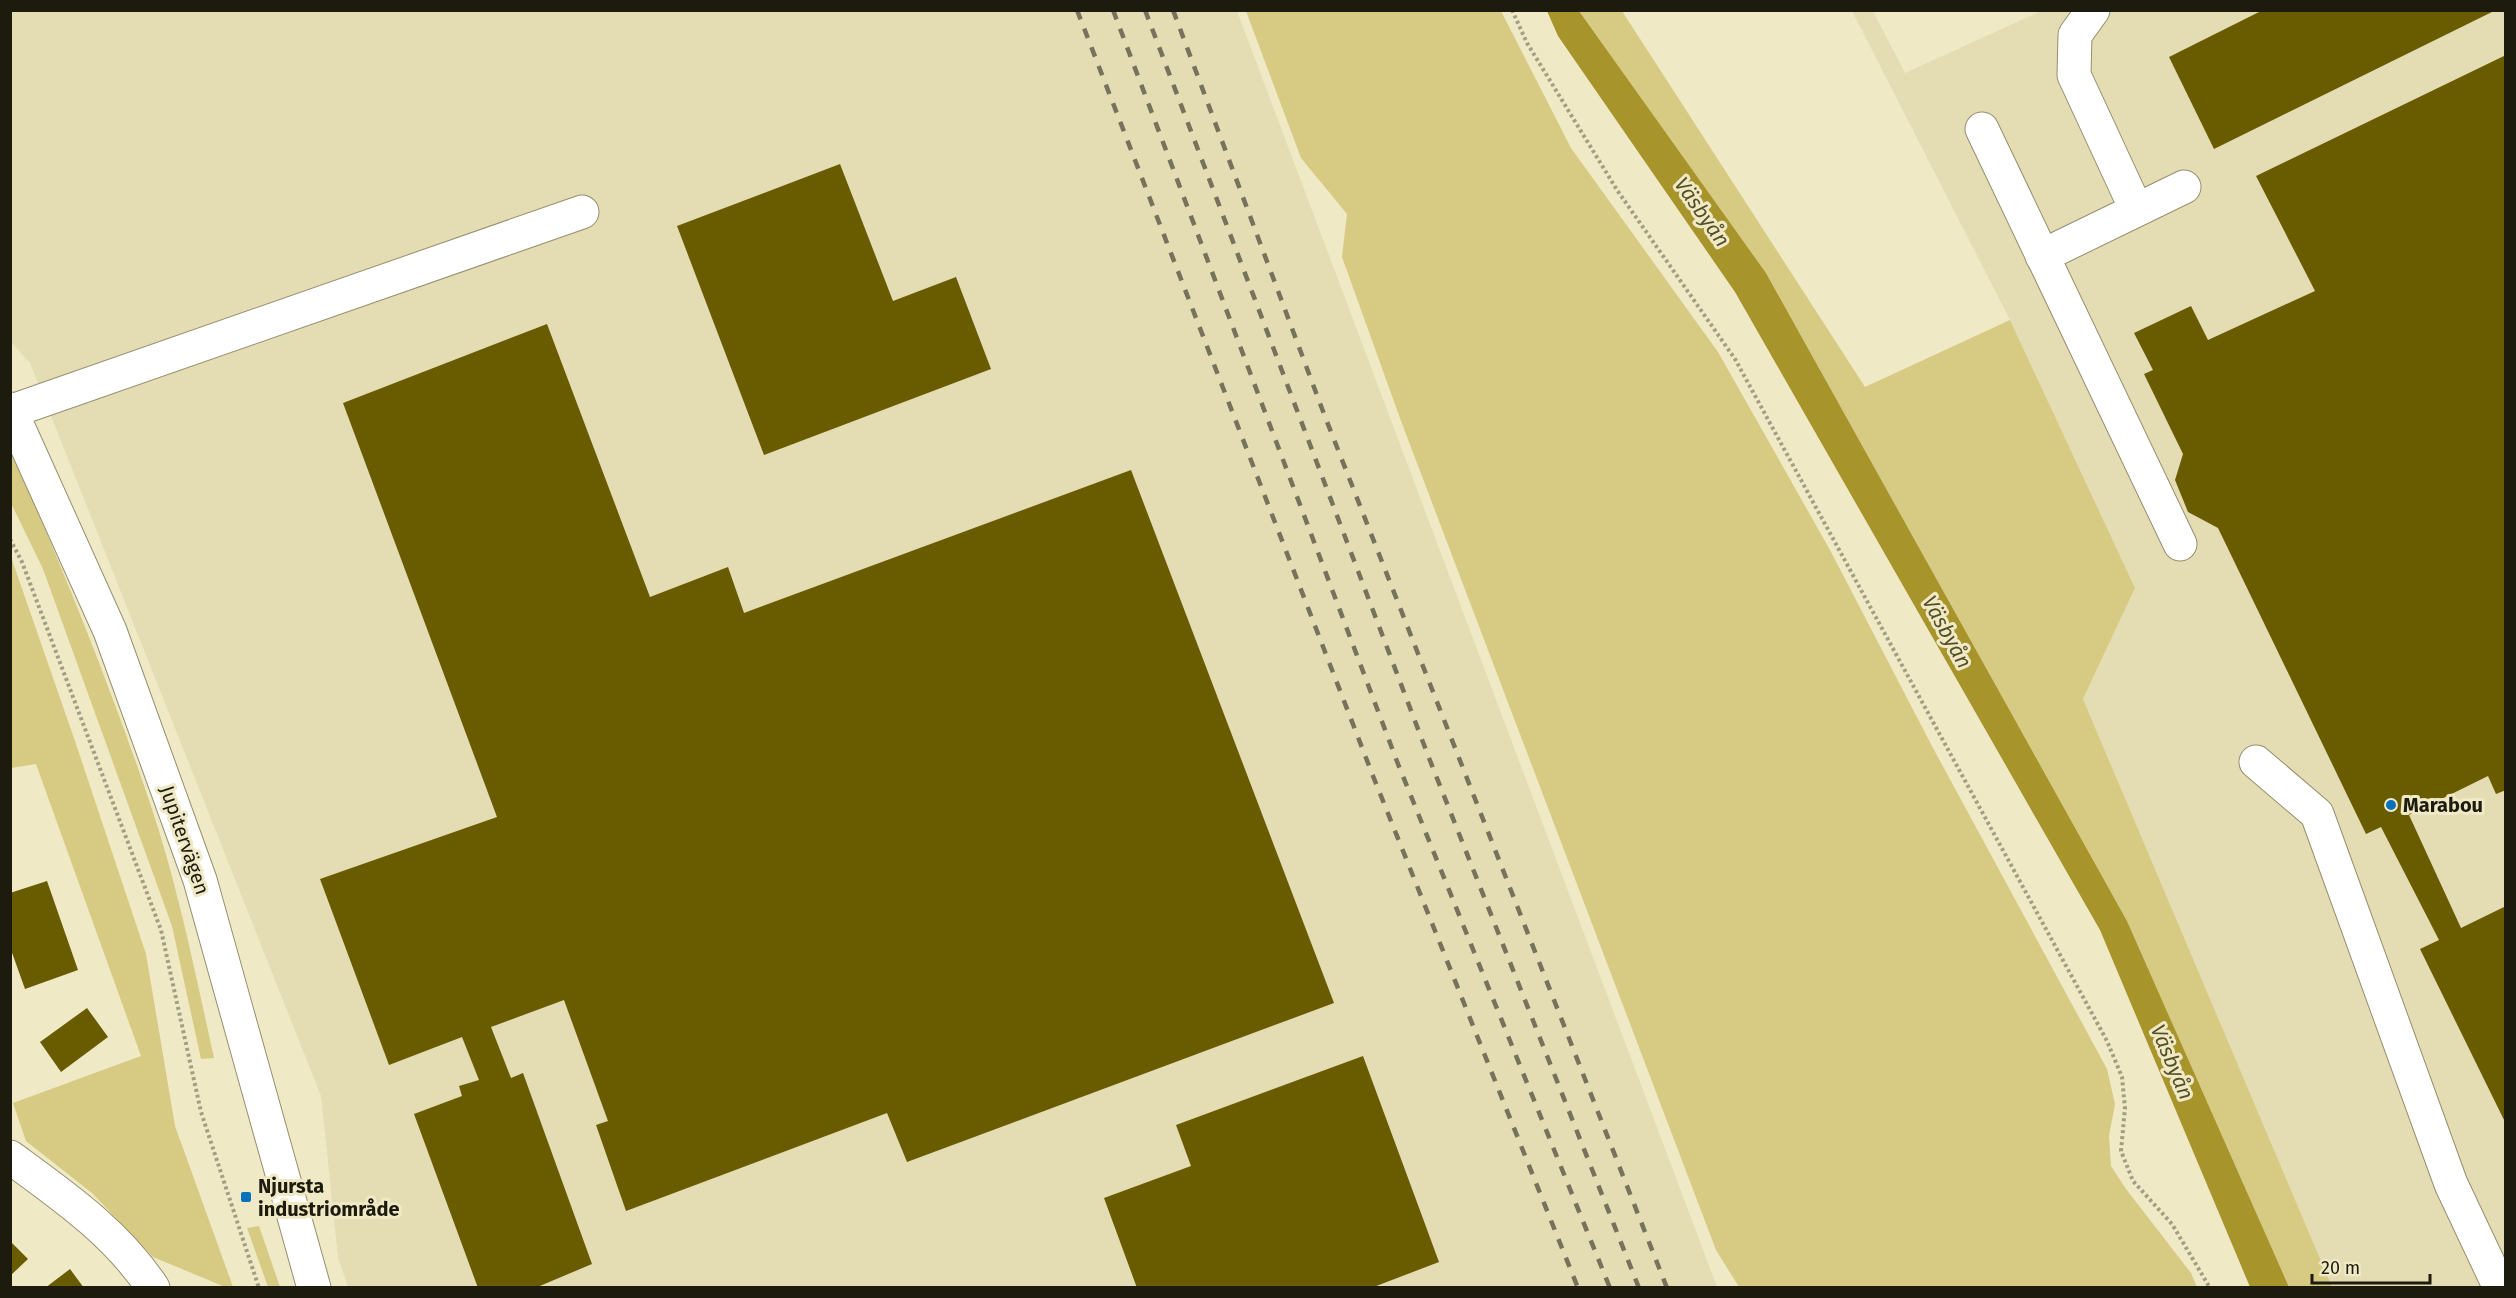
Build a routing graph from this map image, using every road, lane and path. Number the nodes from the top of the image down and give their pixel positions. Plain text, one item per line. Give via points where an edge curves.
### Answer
1 (1512, 10) edge
2 (2093, 10) edge
3 (1982, 129) dead end
4 (2184, 187) dead end
5 (2136, 209) junction
6 (582, 212) dead end
7 (2042, 256) junction
8 (11, 410) edge
9 (10, 539) edge
10 (2180, 544) dead end
11 (2256, 762) dead end
12 (10, 1157) edge
13 (153, 1287) edge
14 (259, 1287) edge
15 (314, 1287) edge
16 (2210, 1287) edge
17 (2500, 1287) edge

1 - 16 path via 1527,43 1617,190 1735,359 2106,1041 2122,1077 2125,1108 2121,1151 2133,1181 2172,1224
2 - 5 street via 2075,34 2074,75
3 - 7 street
4 - 5 street
5 - 7 street
6 - 8 street
7 - 10 street
8 - 15 street, Jupitervägen via 110,631 200,880
9 - 14 path via 161,930 201,1112
11 - 17 street via 2317,814 2451,1184
12 - 13 street via 81,1209 141,1269

